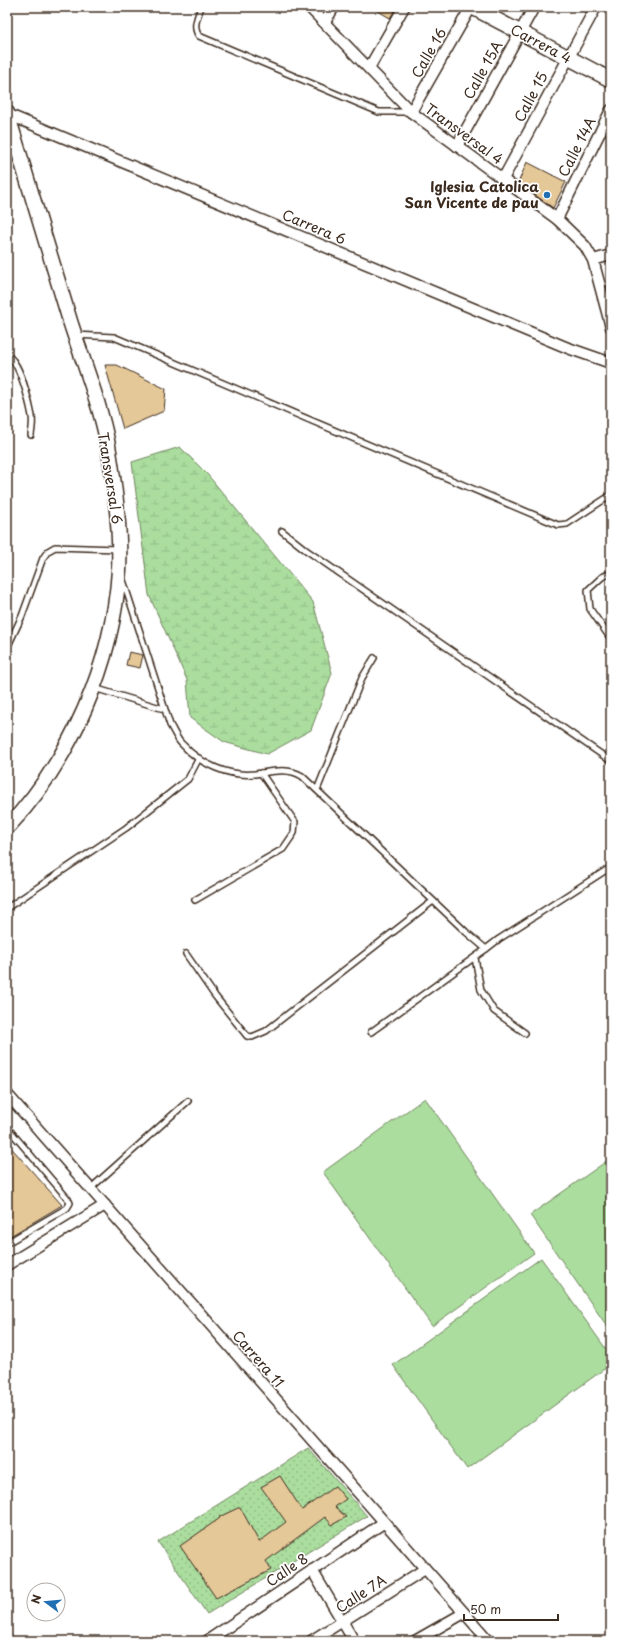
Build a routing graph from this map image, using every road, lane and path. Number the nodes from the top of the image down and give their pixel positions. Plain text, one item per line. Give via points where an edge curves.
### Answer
1 (201, 7) edge
2 (309, 7) edge
3 (334, 7) edge
4 (404, 7) edge
5 (471, 7) edge
6 (534, 7) edge
7 (596, 7) edge
8 (326, 22) junction
9 (520, 32) junction
10 (568, 58) junction
11 (369, 68) junction
12 (611, 80) edge
13 (611, 110) edge
14 (411, 112) junction
15 (7, 114) edge
16 (457, 146) junction
17 (503, 180) junction
18 (556, 219) junction
19 (611, 255) edge
20 (593, 260) junction
21 (611, 327) edge
22 (74, 335) junction
23 (7, 355) edge
24 (611, 363) edge
25 (31, 435) dead end
26 (611, 495) edge
27 (282, 531) dead end
28 (119, 549) junction
29 (119, 570) junction
30 (611, 573) edge
31 (611, 639) edge
32 (7, 648) edge
33 (374, 658) dead end
34 (93, 688) junction
35 (164, 709) junction
36 (199, 758) junction
37 (611, 761) edge
38 (261, 774) junction
39 (317, 790) junction
40 (7, 828) edge
41 (611, 867) edge
42 (195, 900) dead end
43 (433, 900) junction
44 (7, 908) edge
45 (486, 949) junction
46 (186, 954) dead end
47 (475, 958) junction
48 (371, 1032) dead end
49 (525, 1033) dead end
50 (7, 1094) edge
51 (188, 1101) dead end
52 (7, 1127) edge
53 (91, 1188) junction
54 (105, 1205) junction
55 (7, 1243) edge
56 (7, 1265) edge
57 (383, 1523) junction
58 (425, 1569) junction
59 (312, 1570) junction
60 (464, 1613) junction
61 (344, 1621) junction
62 (207, 1641) edge
63 (311, 1641) edge
64 (354, 1641) edge
65 (415, 1641) edge
66 (489, 1641) edge

1 - 14 lane via 195,25 199,36 379,112
2 - 8 street, Transversal 4
3 - 8 street
4 - 11 street
5 - 9 street, Carrera 4
5 - 14 street, Calle 16
6 - 9 street, Calle 15A
7 - 10 street, Calle 15
8 - 11 street, Transversal 4
9 - 10 street, Carrera 4
9 - 16 street, Calle 15A
10 - 12 street, Carrera 4
10 - 17 street, Calle 15
11 - 14 street, Transversal 4
13 - 18 street, Calle 14A
14 - 16 street, Transversal 4
15 - 22 street, Transversal 6
15 - 24 street, Carrera 6 via 568,348
16 - 17 street, Transversal 4
17 - 18 street, Transversal 4
18 - 20 street, Transversal 4 via 585,246
19 - 20 street
20 - 21 street, Transversal 4
22 - 26 lane via 114,337 558,525 567,524
22 - 28 street, Transversal 6 via 107,444 115,490
23 - 25 lane via 12,358 24,386 32,418
27 - 37 lane
28 - 29 street, Transversal 6
28 - 32 lane via 55,547 48,551
29 - 34 street, Transversal 6 via 113,615
29 - 35 lane
30 - 31 lane via 602,577 588,590 590,609
33 - 39 lane via 362,678
34 - 35 lane
34 - 40 street, Transversal 6 via 60,758 28,804
35 - 36 lane via 182,745
36 - 38 lane via 224,771
36 - 44 lane via 188,779 132,823
38 - 39 lane via 282,770 294,771
38 - 42 lane via 295,822 294,834 283,849
39 - 43 lane
41 - 45 lane
43 - 45 lane
43 - 46 lane via 266,1031 252,1037 247,1036 224,1008
45 - 47 lane
47 - 48 lane
47 - 49 lane via 481,990 494,1011
50 - 53 street, Carrera 11
51 - 53 lane
52 - 55 lane via 70,1204
53 - 54 street, Carrera 11
54 - 56 street
54 - 57 street, Carrera 11
57 - 58 street, Carrera 11
57 - 59 street, Calle 8
58 - 60 street, Carrera 11
58 - 61 street, Calle 7A
59 - 61 street
59 - 62 street, Calle 8
60 - 65 street
60 - 66 street, Carrera 11
61 - 63 street, Calle 7A
61 - 64 street

